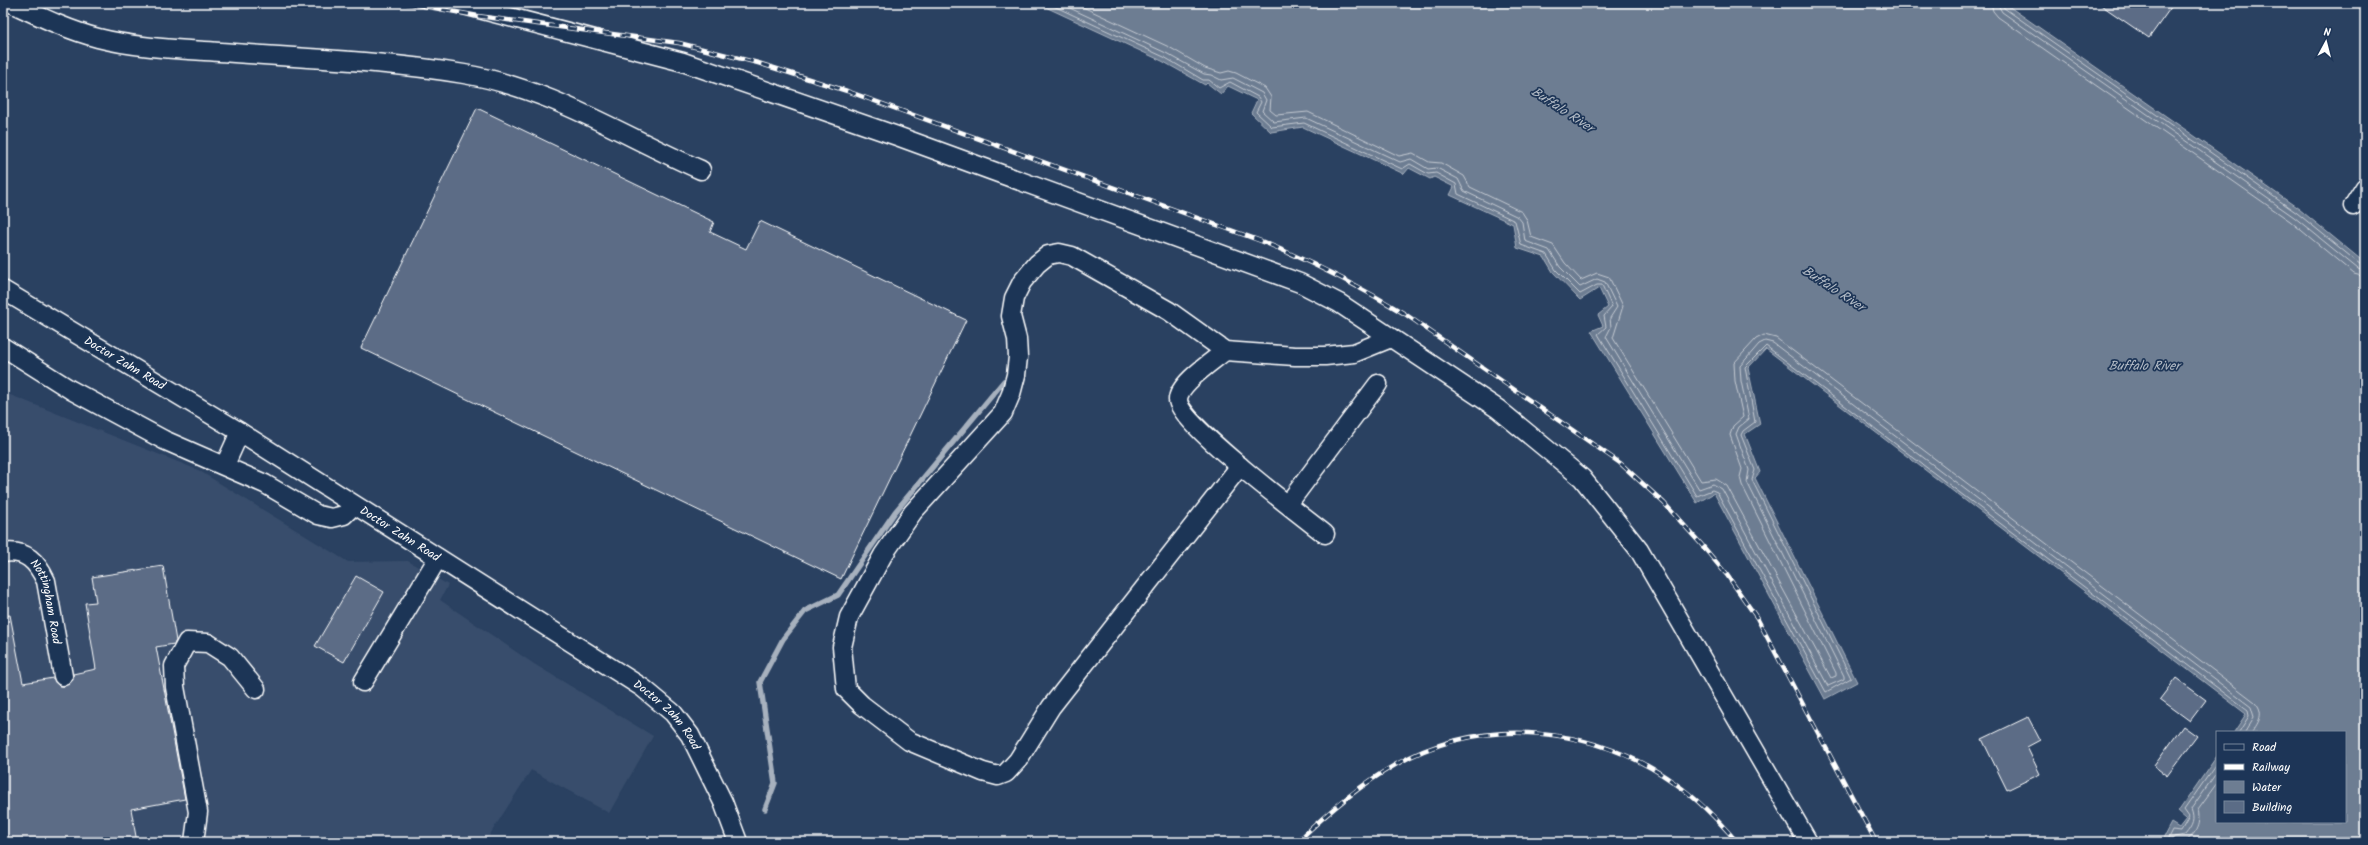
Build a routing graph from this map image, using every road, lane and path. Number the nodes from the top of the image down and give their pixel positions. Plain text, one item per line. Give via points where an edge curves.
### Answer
1 (11, 3) edge
2 (456, 3) edge
3 (701, 170) dead end
4 (2365, 187) edge
5 (2352, 206) dead end
6 (3, 290) edge
7 (1391, 338) junction
8 (3, 347) edge
9 (1225, 351) junction
10 (1378, 384) dead end
11 (240, 432) junction
12 (225, 465) junction
13 (1240, 466) junction
14 (1288, 504) junction
15 (354, 505) junction
16 (1325, 534) dead end
17 (3, 553) edge
18 (438, 558) junction
19 (62, 676) dead end
20 (363, 682) dead end
21 (256, 689) dead end
22 (736, 840) edge
23 (194, 842) edge
24 (1808, 842) edge

1 - 3 street via 74,30 137,46 350,62 496,80 536,93
2 - 7 street via 683,62 897,136 1300,283 1339,303
4 - 5 street
6 - 11 street, Doctor Zahn Road
7 - 9 street via 1354,353 1325,356
7 - 24 street via 1498,408 1582,478 1608,509 1639,550
8 - 12 street via 71,390 164,440
9 - 13 street via 1189,381 1180,391 1178,401 1184,415
9 - 13 street via 1169,311 1072,256 1059,253 1048,255 1037,264 1022,282 1014,298 1011,316 1017,339 1016,376 1003,413 913,512 883,555 849,617 842,647 846,689 862,705 909,741 982,772 998,776 1006,773 1018,760 1051,707
10 - 14 street
11 - 12 street
11 - 15 street, Doctor Zahn Road
12 - 15 street via 265,484 318,515 332,518 344,515
13 - 14 street
14 - 16 street
15 - 18 street, Doctor Zahn Road
17 - 19 street, Nottingham Road via 30,556 41,570 46,581
18 - 20 street
18 - 22 street, Doctor Zahn Road via 643,688 673,713 690,735 704,761 723,802
21 - 23 street via 230,657 208,643 187,642 178,656 174,666 175,687 198,812

